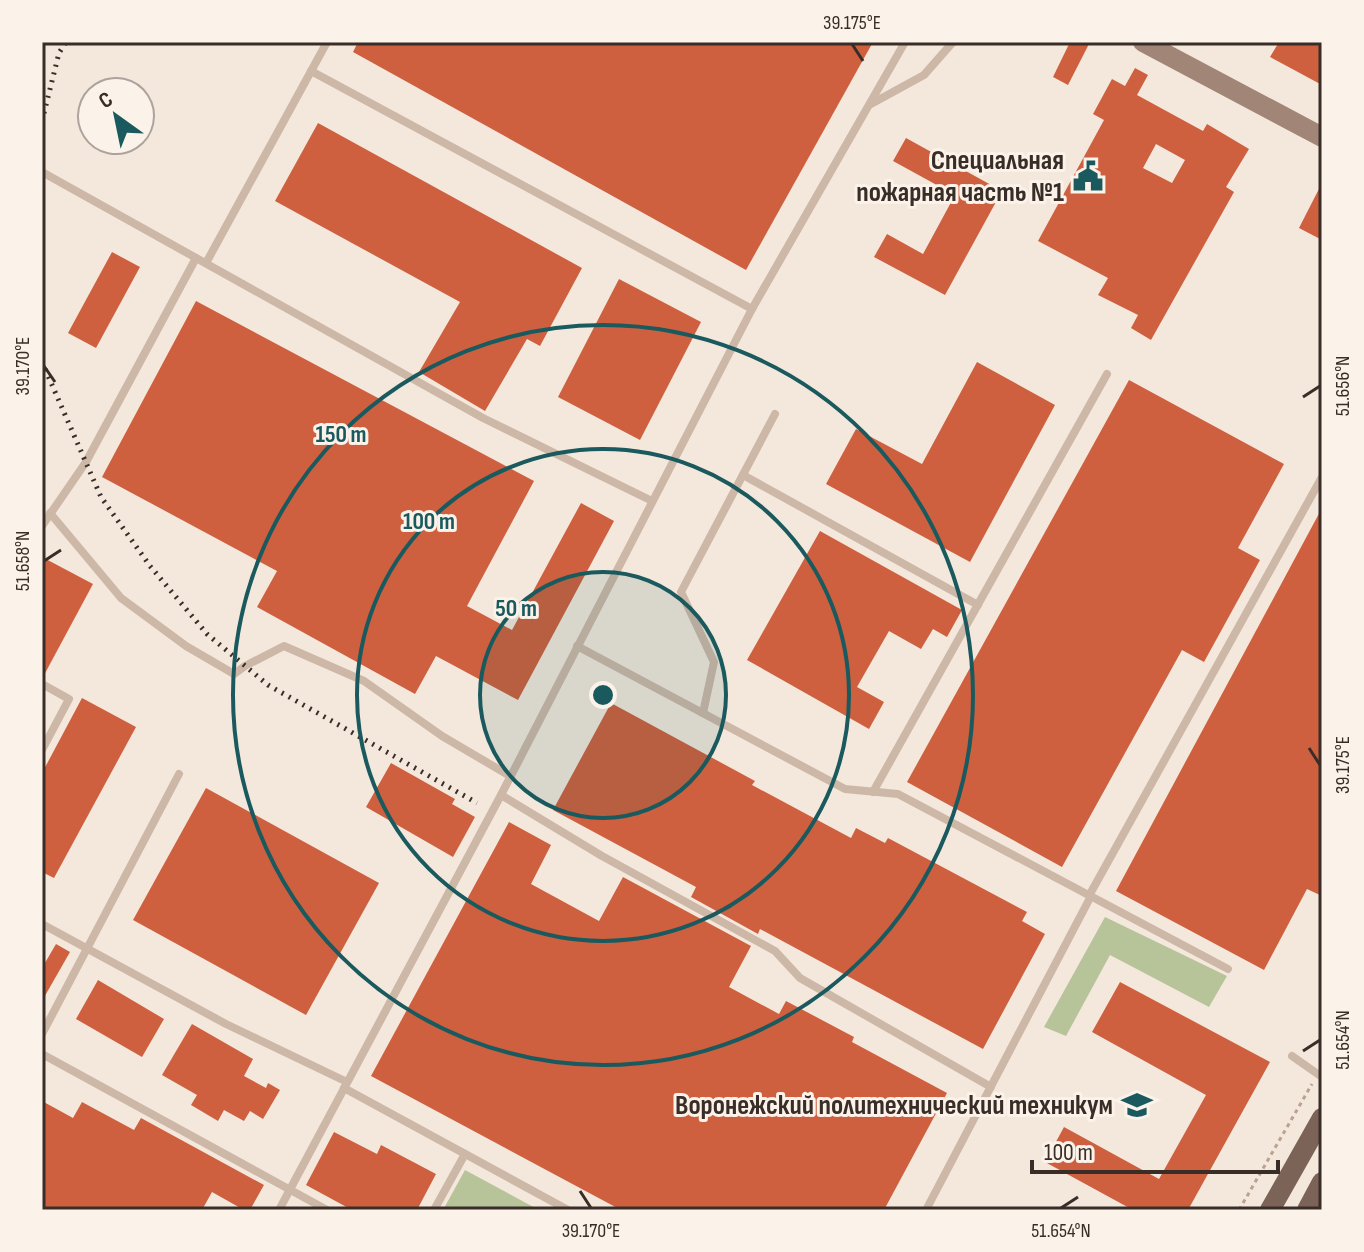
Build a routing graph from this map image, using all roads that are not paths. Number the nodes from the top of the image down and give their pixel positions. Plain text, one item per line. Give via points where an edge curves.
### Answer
1 (327, 42) edge
2 (905, 42) edge
3 (953, 42) edge
4 (1143, 42) edge
5 (311, 71) junction
6 (870, 104) junction
7 (1322, 137) edge
8 (42, 172) edge
9 (196, 258) junction
10 (206, 263) junction
11 (752, 309) junction
12 (1107, 374) dead end
13 (775, 414) dead end
14 (743, 475) junction
15 (1322, 477) edge
16 (652, 501) junction
17 (50, 513) junction
18 (42, 526) edge
19 (978, 605) junction
20 (577, 646) junction
21 (42, 684) edge
22 (703, 713) junction
23 (42, 750) edge
24 (179, 774) dead end
25 (510, 776) junction
26 (873, 792) junction
27 (501, 795) junction
28 (1090, 895) junction
29 (42, 924) edge
30 (88, 949) junction
31 (1228, 969) dead end
32 (42, 1034) edge
33 (42, 1054) edge
34 (1292, 1056) dead end
35 (1320, 1075) edge
36 (346, 1085) junction
37 (991, 1087) junction
38 (1322, 1118) edge
39 (465, 1154) junction
40 (1322, 1182) edge
41 (290, 1189) junction
42 (279, 1210) edge
43 (327, 1210) edge
44 (434, 1210) edge
45 (568, 1210) edge
46 (926, 1210) edge
47 (1270, 1210) edge
48 (1307, 1210) edge

1 - 5 lane
2 - 6 lane
3 - 6 lane via 924,75
4 - 7 street
5 - 10 lane
5 - 11 lane
6 - 11 lane
8 - 9 lane
9 - 10 lane
9 - 17 lane via 86,462
10 - 16 lane via 483,418
11 - 16 lane
12 - 19 lane
13 - 14 lane
14 - 19 lane
14 - 22 lane via 681,592 714,662
15 - 28 lane
16 - 20 lane
17 - 18 lane
17 - 25 lane via 121,598 234,674 284,646 364,681
19 - 26 lane
20 - 22 lane
20 - 25 lane
21 - 23 lane via 69,699
22 - 26 lane via 845,789
24 - 30 lane
25 - 27 lane
26 - 28 lane via 898,794
27 - 36 lane
27 - 37 lane via 775,951 800,978
28 - 31 lane
28 - 37 lane
29 - 30 lane
30 - 32 lane
30 - 36 lane
33 - 41 lane
34 - 35 lane
36 - 39 lane
36 - 41 lane
37 - 46 lane
38 - 47 main road
39 - 44 lane
39 - 45 lane
40 - 48 main road
41 - 42 lane
41 - 43 lane

